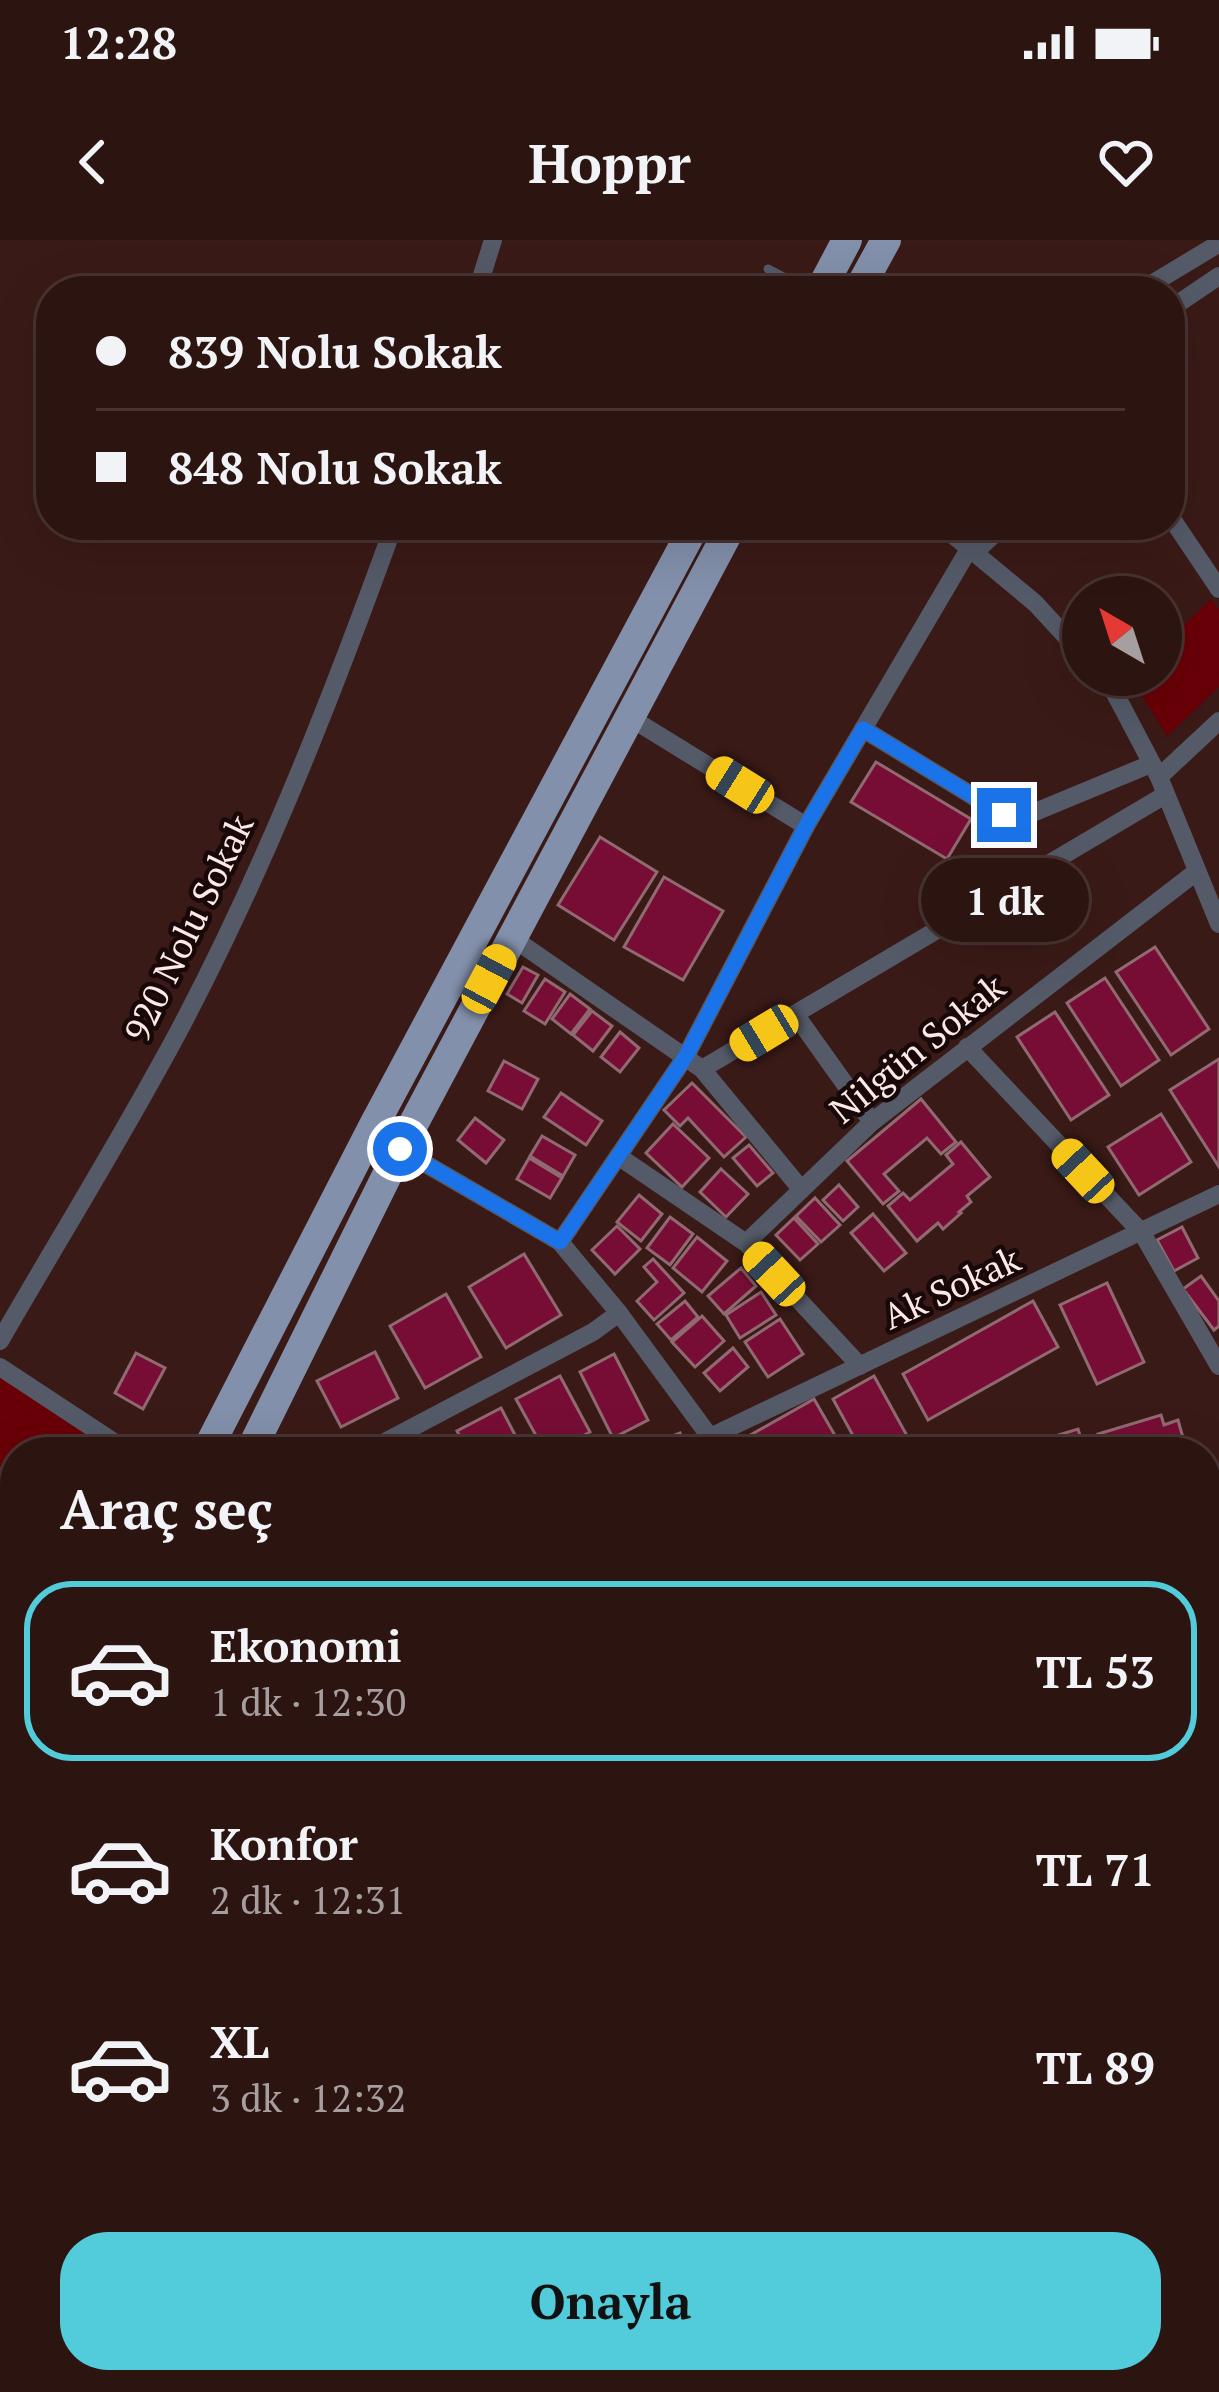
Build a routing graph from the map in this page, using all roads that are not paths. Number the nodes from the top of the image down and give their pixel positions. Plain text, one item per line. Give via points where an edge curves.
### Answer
1 (494, 240) edge
2 (847, 240) edge
3 (886, 240) edge
4 (1213, 247) edge
5 (768, 269) dead end
6 (482, 276) edge
7 (781, 276) edge
8 (828, 276) edge
9 (866, 276) edge
10 (1165, 276) edge
11 (1219, 276) edge
12 (1185, 299) edge
13 (1185, 538) edge
14 (389, 540) edge
15 (687, 540) edge
16 (724, 540) edge
17 (958, 540) edge
18 (985, 540) edge
19 (971, 551) junction
20 (1219, 589) edge
21 (1062, 632) edge
22 (1116, 696) edge
23 (629, 717) junction
24 (1218, 723) edge
25 (863, 729) junction
26 (1158, 779) junction
27 (806, 826) junction
28 (1196, 872) junction
29 (1219, 924) edge
30 (512, 937) junction
31 (795, 1014) junction
32 (967, 1047) junction
33 (686, 1056) junction
34 (702, 1069) junction
35 (872, 1122) junction
36 (400, 1149) junction
37 (618, 1156) junction
38 (801, 1189) junction
39 (1219, 1194) edge
40 (1142, 1233) junction
41 (560, 1242) junction
42 (746, 1243) junction
43 (619, 1313) junction
44 (0, 1341) edge
45 (0, 1366) edge
46 (860, 1366) junction
47 (1219, 1366) edge
48 (106, 1437) edge
49 (214, 1437) edge
50 (257, 1437) edge
51 (394, 1437) edge
52 (708, 1437) edge
53 (726, 1437) edge

1 - 6 street
2 - 8 main road
3 - 9 main road
4 - 10 street
5 - 7 lane
11 - 12 street
13 - 20 street
14 - 44 street, 920 Nolu Sokak via 285,806 183,1022
15 - 49 main road
16 - 23 main road
17 - 19 street
18 - 19 street
19 - 21 street
19 - 25 street
22 - 26 street
23 - 27 street
23 - 30 main road
24 - 26 street
25 - 26 street via 1004,815 1023,818
25 - 27 street
26 - 28 street
26 - 31 street
27 - 33 street
28 - 29 street
28 - 32 street, Nilgün Sokak
30 - 33 street
30 - 36 main road
31 - 34 street
31 - 35 street
32 - 35 street, Nilgün Sokak
32 - 40 street
33 - 34 street
33 - 37 street
34 - 38 street
35 - 38 street, Nilgün Sokak
36 - 41 street
36 - 50 main road
37 - 41 street
37 - 42 street
38 - 42 street, Nilgün Sokak
39 - 40 street, Ak Sokak
40 - 46 street, Ak Sokak
40 - 47 street
41 - 43 street
42 - 46 street
43 - 51 street
43 - 52 street
45 - 48 street
46 - 53 street, Ak Sokak

